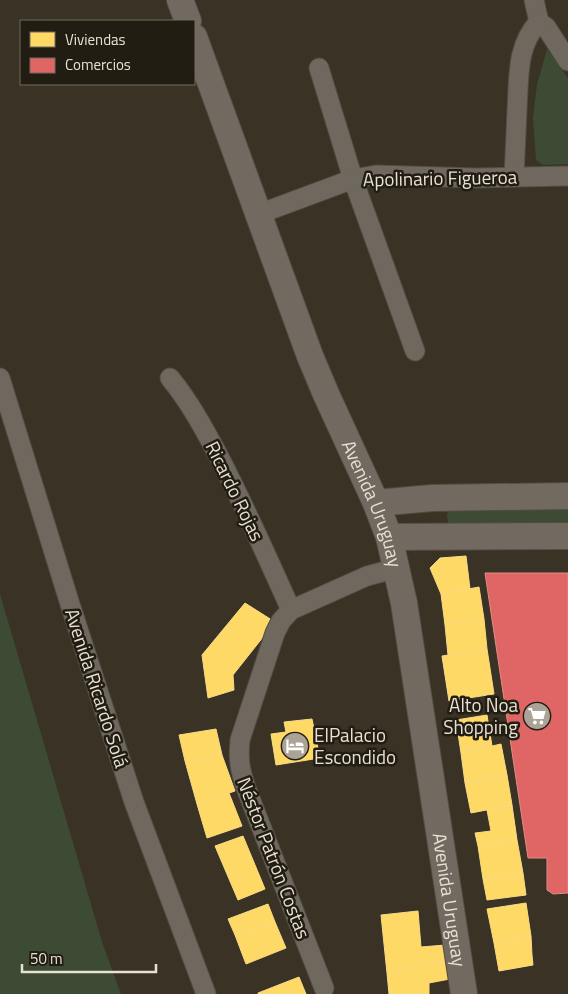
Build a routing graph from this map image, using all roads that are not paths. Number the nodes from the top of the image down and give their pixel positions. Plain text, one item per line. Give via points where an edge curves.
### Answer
1 (180, 0) edge
2 (534, 0) edge
3 (188, 20) edge
4 (540, 22) junction
5 (195, 40) edge
6 (568, 61) edge
7 (319, 68) dead end
8 (568, 176) edge
9 (514, 177) junction
10 (353, 180) junction
11 (259, 214) junction
12 (415, 351) dead end
13 (0, 378) edge
14 (170, 378) dead end
15 (568, 496) edge
16 (376, 503) junction
17 (389, 536) junction
18 (568, 536) edge
19 (396, 568) junction
20 (291, 610) junction
21 (324, 988) dead end
22 (206, 994) edge
23 (464, 994) edge

1 - 3 street
2 - 4 street
4 - 6 street
4 - 9 street via 533,29 518,72
5 - 11 street, Avenida Uruguay
7 - 10 street
8 - 9 street, Apolinario Figueroa
9 - 10 street, Apolinario Figueroa via 376,175
10 - 11 street, Apolinario Figueroa
10 - 12 street
11 - 16 street, Avenida Uruguay via 310,356
13 - 22 street, Avenida Ricardo Solá via 134,802
14 - 20 street, Ricardo Rojas via 197,415 238,492
15 - 16 street via 432,498
16 - 17 street, Avenida Uruguay
17 - 18 street
17 - 19 street, Avenida Uruguay
19 - 20 street, Néstor Patrón Costas via 367,576
19 - 23 street, Avenida Uruguay
20 - 21 street, Néstor Patrón Costas via 275,632 240,740 240,769

